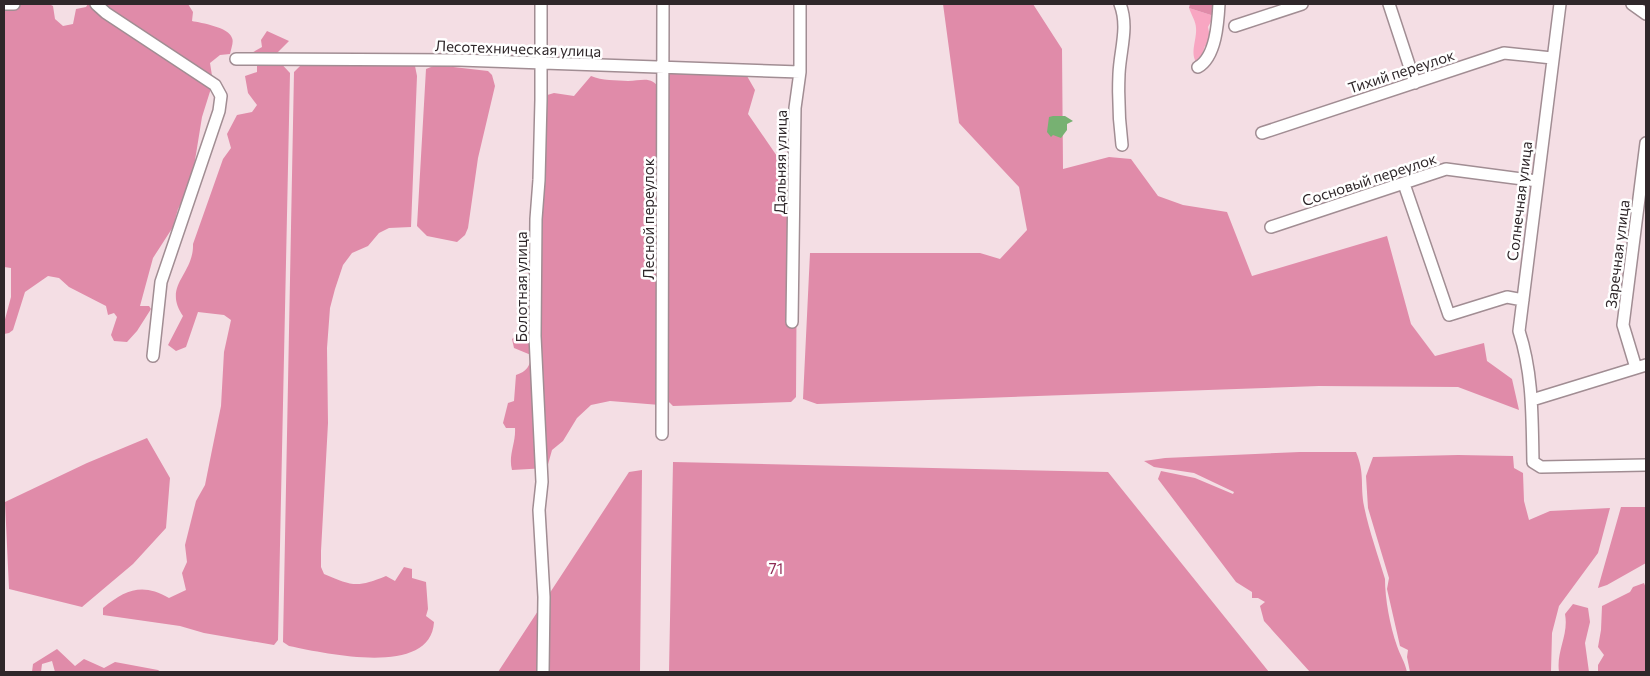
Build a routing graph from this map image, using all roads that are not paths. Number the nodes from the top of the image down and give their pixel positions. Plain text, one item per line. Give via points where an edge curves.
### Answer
1 (4, 4) edge
2 (14, 4) edge
3 (96, 4) edge
4 (541, 4) edge
5 (663, 4) edge
6 (800, 4) edge
7 (1120, 4) edge
8 (1219, 4) edge
9 (1302, 4) edge
10 (1389, 4) edge
11 (1560, 4) edge
12 (1632, 4) edge
13 (1646, 14) edge
14 (1235, 26) dead end
15 (1552, 58) junction
16 (236, 60) dead end
17 (541, 63) junction
18 (1198, 67) dead end
19 (663, 68) junction
20 (800, 72) junction
21 (1415, 83) junction
22 (1262, 133) dead end
23 (1646, 143) edge
24 (1122, 145) dead end
25 (1537, 181) junction
26 (1404, 184) junction
27 (1270, 227) dead end
28 (1523, 300) junction
29 (792, 322) dead end
30 (153, 356) dead end
31 (1641, 367) edge
32 (1532, 400) junction
33 (662, 434) dead end
34 (1646, 465) edge
35 (543, 672) edge

1 - 2 street
3 - 30 street via 215,84 221,96 210,144 161,282
4 - 17 street, Болотная улица
5 - 19 street, Лесной переулок
6 - 20 street, Дальняя улица
7 - 24 street via 1125,37 1119,71 1118,111
8 - 18 street via 1216,30 1207,60
9 - 14 street
10 - 21 street
11 - 15 street, Солнечная улица
12 - 13 street
15 - 21 street, Тихий переулок via 1504,53
15 - 25 street, Солнечная улица
16 - 17 street, Лесотехническая улица
17 - 19 street, Лесотехническая улица
17 - 35 street, Болотная улица via 535,336 542,482 539,510 544,597
19 - 20 street, Лесотехническая улица
19 - 33 street, Лесной переулок
20 - 29 street, Дальняя улица via 795,108
21 - 22 street, Тихий переулок
23 - 31 street, Заречная улица via 1623,325
25 - 26 street, Сосновый переулок via 1446,169
25 - 28 street, Солнечная улица
26 - 27 street, Сосновый переулок
26 - 28 street via 1449,315 1507,297
28 - 32 street, Солнечная улица via 1519,331 1527,357
31 - 32 street
32 - 34 street, Солнечная улица via 1536,465

